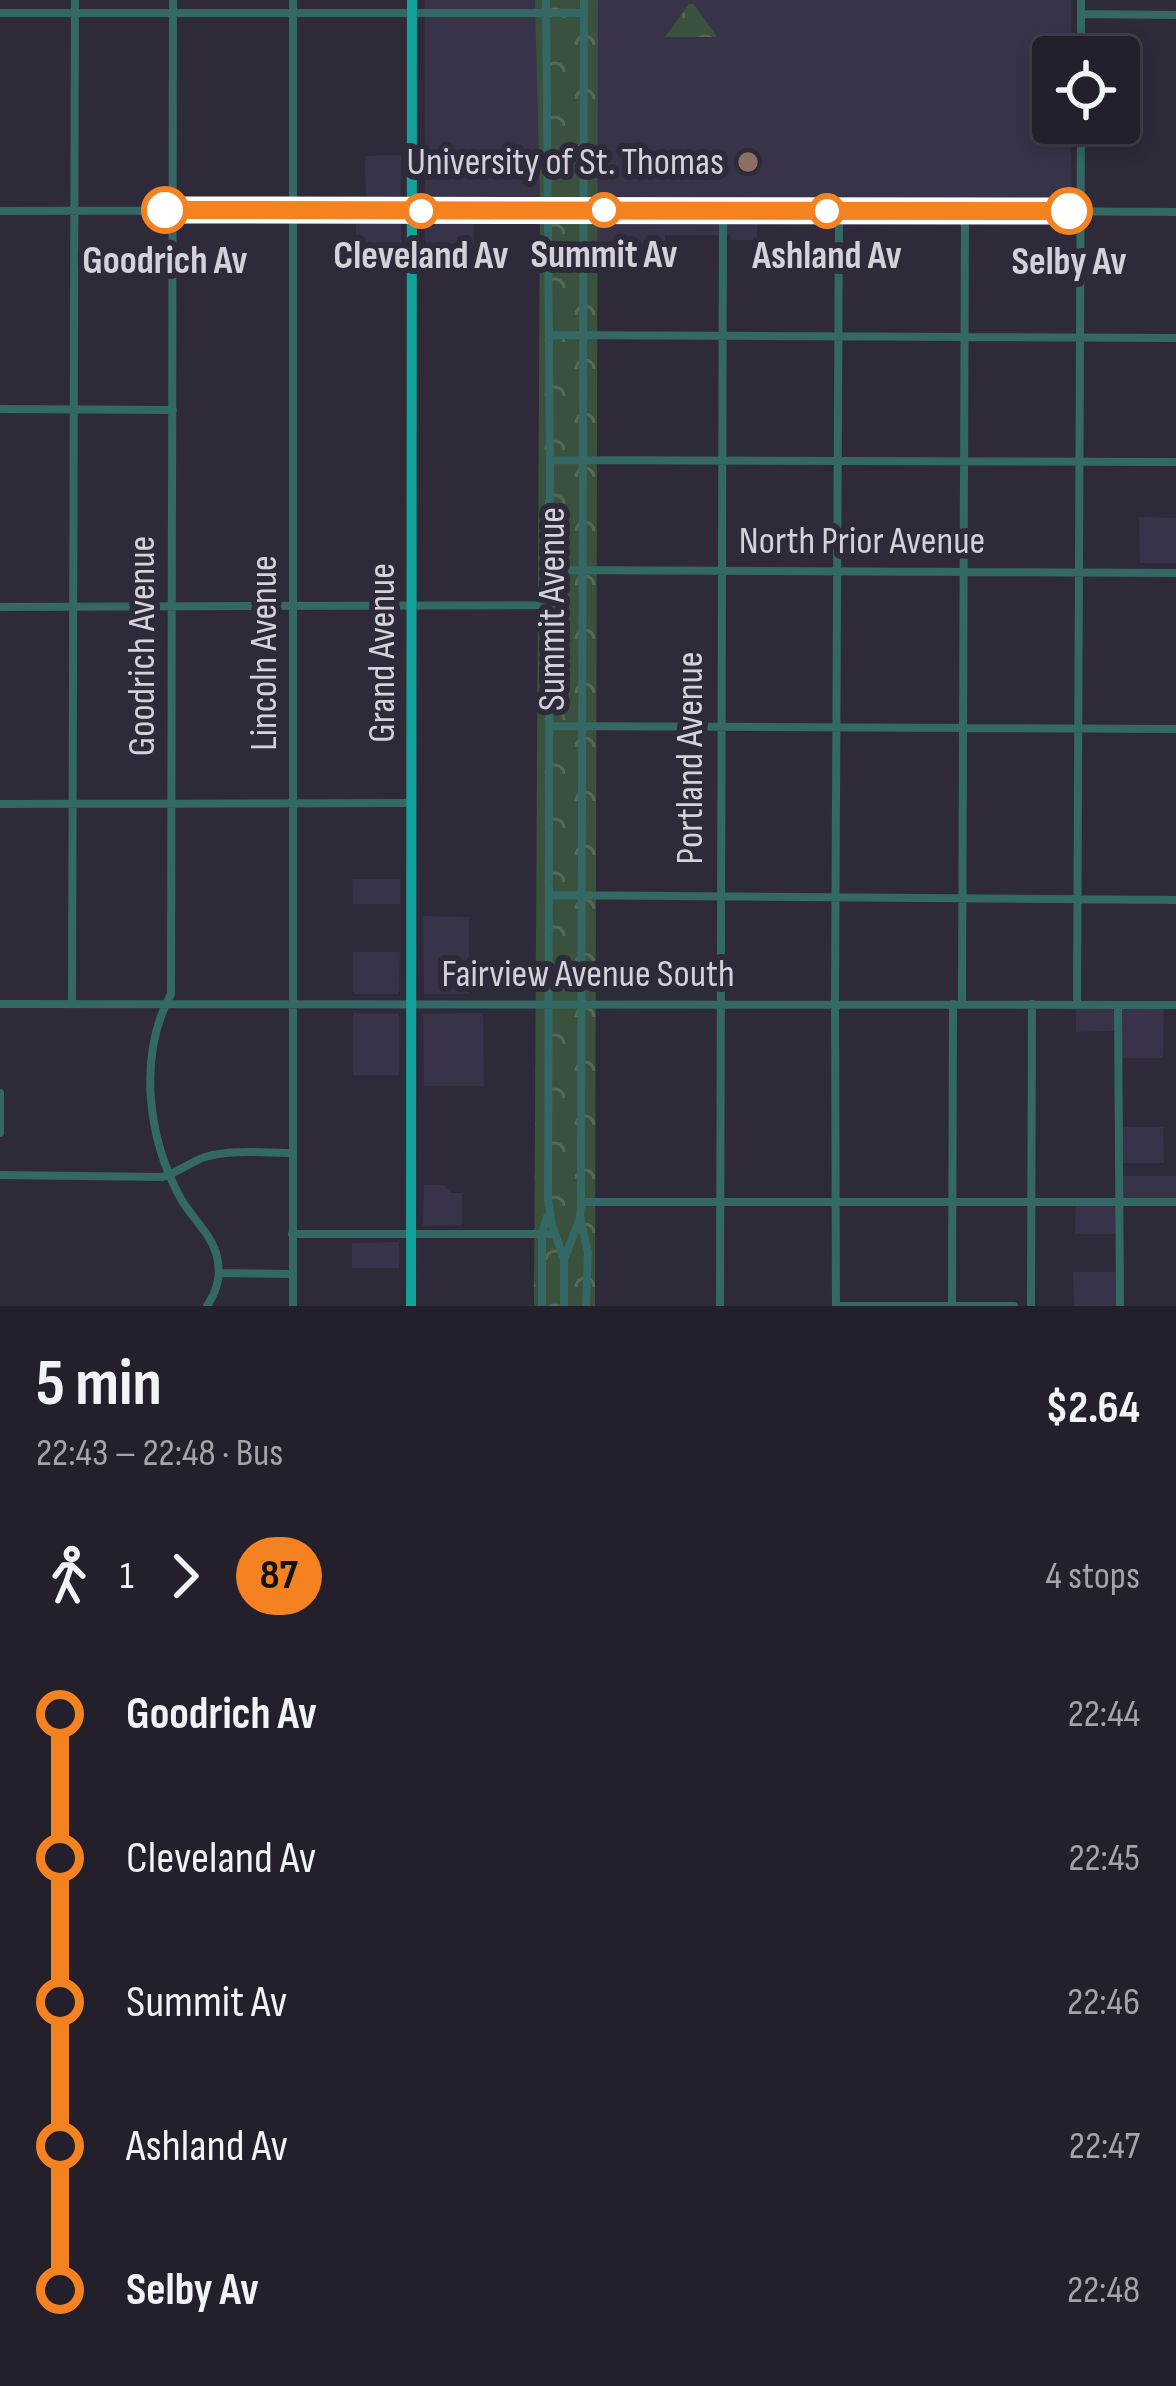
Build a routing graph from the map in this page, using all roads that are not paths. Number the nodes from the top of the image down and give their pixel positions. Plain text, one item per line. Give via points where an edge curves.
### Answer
1 (75, 0) edge
2 (173, 0) edge
3 (293, 0) edge
4 (546, 0) edge
5 (584, 0) edge
6 (1081, 0) edge
7 (412, 6) edge
8 (293, 11) junction
9 (75, 12) junction
10 (173, 12) junction
11 (0, 13) edge
12 (546, 13) junction
13 (584, 13) junction
14 (1081, 14) junction
15 (1176, 15) edge
16 (1081, 36) edge
17 (1081, 144) edge
18 (173, 210) junction
19 (293, 210) junction
20 (548, 210) junction
21 (583, 210) junction
22 (0, 211) edge
23 (75, 211) junction
24 (413, 211) junction
25 (722, 211) junction
26 (1081, 211) junction
27 (839, 212) junction
28 (964, 212) junction
29 (1176, 212) edge
30 (582, 334) junction
31 (549, 335) junction
32 (722, 336) junction
33 (838, 337) junction
34 (964, 337) junction
35 (1081, 337) junction
36 (1176, 338) edge
37 (74, 408) junction
38 (0, 409) edge
39 (173, 410) junction
40 (550, 460) junction
41 (583, 460) junction
42 (721, 462) junction
43 (838, 462) junction
44 (964, 462) junction
45 (1080, 462) junction
46 (1176, 462) edge
47 (548, 570) junction
48 (583, 570) junction
49 (721, 571) junction
50 (838, 572) junction
51 (963, 572) junction
52 (1079, 572) junction
53 (1176, 573) edge
54 (294, 604) junction
55 (412, 605) junction
56 (548, 605) junction
57 (0, 607) edge
58 (74, 607) junction
59 (172, 607) junction
60 (549, 726) junction
61 (582, 726) junction
62 (720, 727) junction
63 (836, 728) junction
64 (962, 728) junction
65 (1078, 729) junction
66 (1176, 729) edge
67 (294, 803) junction
68 (411, 803) junction
69 (0, 804) edge
70 (73, 804) junction
71 (172, 804) junction
72 (549, 896) junction
73 (581, 896) junction
74 (720, 897) junction
75 (835, 898) junction
76 (1078, 898) junction
77 (962, 899) junction
78 (1176, 900) edge
79 (0, 1004) edge
80 (72, 1004) junction
81 (166, 1004) junction
82 (292, 1004) junction
83 (410, 1004) junction
84 (547, 1004) junction
85 (583, 1004) junction
86 (721, 1004) junction
87 (836, 1004) junction
88 (958, 1004) junction
89 (1032, 1004) junction
90 (1077, 1004) junction
91 (1118, 1005) junction
92 (1176, 1005) edge
93 (0, 1093) edge
94 (0, 1133) edge
95 (292, 1153) junction
96 (0, 1174) edge
97 (170, 1176) junction
98 (581, 1202) junction
99 (721, 1202) junction
100 (836, 1202) junction
101 (1176, 1202) edge
102 (952, 1203) junction
103 (1031, 1203) junction
104 (1119, 1203) junction
105 (550, 1210) junction
106 (580, 1218) junction
107 (292, 1234) junction
108 (411, 1234) junction
109 (542, 1234) junction
110 (554, 1234) junction
111 (564, 1260) junction
112 (220, 1273) junction
113 (293, 1274) junction
114 (207, 1306) edge
115 (293, 1306) edge
116 (410, 1306) edge
117 (542, 1306) edge
118 (564, 1306) edge
119 (586, 1306) edge
120 (720, 1306) edge
121 (836, 1306) edge
122 (953, 1306) edge
123 (1014, 1306) edge
124 (1031, 1306) edge
125 (1120, 1306) edge

1 - 9 street
2 - 10 street, Goodrich Avenue
3 - 8 street, Lincoln Avenue
4 - 12 street, Summit Avenue
5 - 13 street, Summit Avenue
6 - 14 street
7 - 8 street
7 - 12 street
7 - 24 main road, Grand Avenue
8 - 10 street
8 - 19 street, Lincoln Avenue
9 - 10 street
9 - 11 street
9 - 23 street
10 - 18 street, Goodrich Avenue
12 - 13 street
12 - 20 street, Summit Avenue
13 - 21 street, Summit Avenue
14 - 15 street
14 - 16 street
17 - 26 street
18 - 19 street
18 - 23 street
18 - 39 street, Goodrich Avenue
19 - 24 street
19 - 54 street, Lincoln Avenue
20 - 21 street
20 - 24 street
20 - 31 street, Summit Avenue
21 - 25 street
21 - 30 street, Summit Avenue
22 - 23 street
23 - 37 street
24 - 55 main road, Grand Avenue
25 - 27 street
25 - 32 street, Portland Avenue
26 - 28 street
26 - 29 street
26 - 35 street
27 - 28 street
27 - 33 street
28 - 34 street
30 - 31 street
30 - 32 street
30 - 41 street, Summit Avenue
31 - 40 street, Summit Avenue
32 - 33 street
32 - 42 street, Portland Avenue
33 - 34 street
33 - 43 street
34 - 35 street
34 - 44 street
35 - 36 street
35 - 45 street
37 - 38 street
37 - 39 street
37 - 58 street
39 - 59 street, Goodrich Avenue
40 - 41 street
40 - 47 street, Summit Avenue
41 - 42 street
41 - 48 street, Summit Avenue
42 - 43 street
42 - 49 street, Portland Avenue
43 - 44 street
43 - 50 street
44 - 45 street
44 - 51 street
45 - 46 street
45 - 52 street
47 - 48 street, North Prior Avenue
47 - 56 street, Summit Avenue
48 - 49 street, North Prior Avenue
48 - 61 street, Summit Avenue
49 - 50 street, North Prior Avenue
49 - 62 street, Portland Avenue
50 - 51 street, North Prior Avenue
50 - 63 street
51 - 52 street, North Prior Avenue
51 - 64 street
52 - 53 street, North Prior Avenue
52 - 65 street
54 - 55 street
54 - 59 street
54 - 67 street, Lincoln Avenue
55 - 56 street
55 - 68 main road, Grand Avenue
56 - 60 street, Summit Avenue
57 - 58 street
58 - 59 street
58 - 70 street
59 - 71 street, Goodrich Avenue
60 - 61 street
60 - 72 street, Summit Avenue
61 - 62 street
61 - 73 street, Summit Avenue
62 - 63 street
62 - 74 street, Portland Avenue
63 - 64 street
63 - 75 street
64 - 65 street
64 - 77 street
65 - 66 street
65 - 76 street
67 - 68 street
67 - 71 street
67 - 82 street, Lincoln Avenue
68 - 83 main road, Grand Avenue
69 - 70 street
70 - 71 street
70 - 80 street
71 - 81 street, Goodrich Avenue
72 - 73 street
72 - 84 street, Summit Avenue
73 - 74 street
73 - 85 street, Summit Avenue
74 - 75 street
74 - 86 street, Portland Avenue
75 - 77 street
75 - 87 street
76 - 77 street
76 - 78 street
76 - 90 street
77 - 88 street
79 - 80 street, Fairview Avenue South
80 - 81 street, Fairview Avenue South
81 - 82 street, Fairview Avenue South
81 - 97 street, Goodrich Avenue via 152,1049 150,1104
82 - 83 street, Fairview Avenue South
82 - 95 street, Lincoln Avenue
83 - 84 street, Fairview Avenue South
83 - 108 main road, Grand Avenue
84 - 85 street, Fairview Avenue South
84 - 105 street, Summit Avenue
85 - 86 street, Fairview Avenue South
85 - 98 street, Summit Avenue
86 - 87 street, Fairview Avenue South
86 - 99 street, Portland Avenue
87 - 88 street, Fairview Avenue South
87 - 100 street
88 - 89 street, Fairview Avenue South
88 - 102 street
89 - 90 street, Fairview Avenue South
89 - 103 street
90 - 91 street, Fairview Avenue South
91 - 92 street, Fairview Avenue South
91 - 104 street
93 - 94 street
95 - 97 street via 213,1154
95 - 107 street, Lincoln Avenue
96 - 97 street
97 - 112 street, Goodrich Avenue via 210,1240
98 - 99 street
98 - 106 street, Summit Avenue
99 - 100 street
99 - 120 street, Portland Avenue
100 - 102 street
100 - 121 street
101 - 104 street
102 - 103 street
102 - 122 street
103 - 104 street
103 - 124 street
104 - 125 street
105 - 109 street, Summit Avenue
105 - 110 street, Summit Avenue
106 - 111 street, Summit Avenue
106 - 119 street, Summit Avenue
107 - 108 street
107 - 113 street, Lincoln Avenue
108 - 109 street
108 - 116 main road, Grand Avenue
109 - 110 street
109 - 117 street, Summit Avenue
110 - 111 street, Summit Avenue
111 - 118 street, Summit Avenue
112 - 113 street
112 - 114 street
113 - 115 street, Lincoln Avenue
121 - 122 street
122 - 123 street

